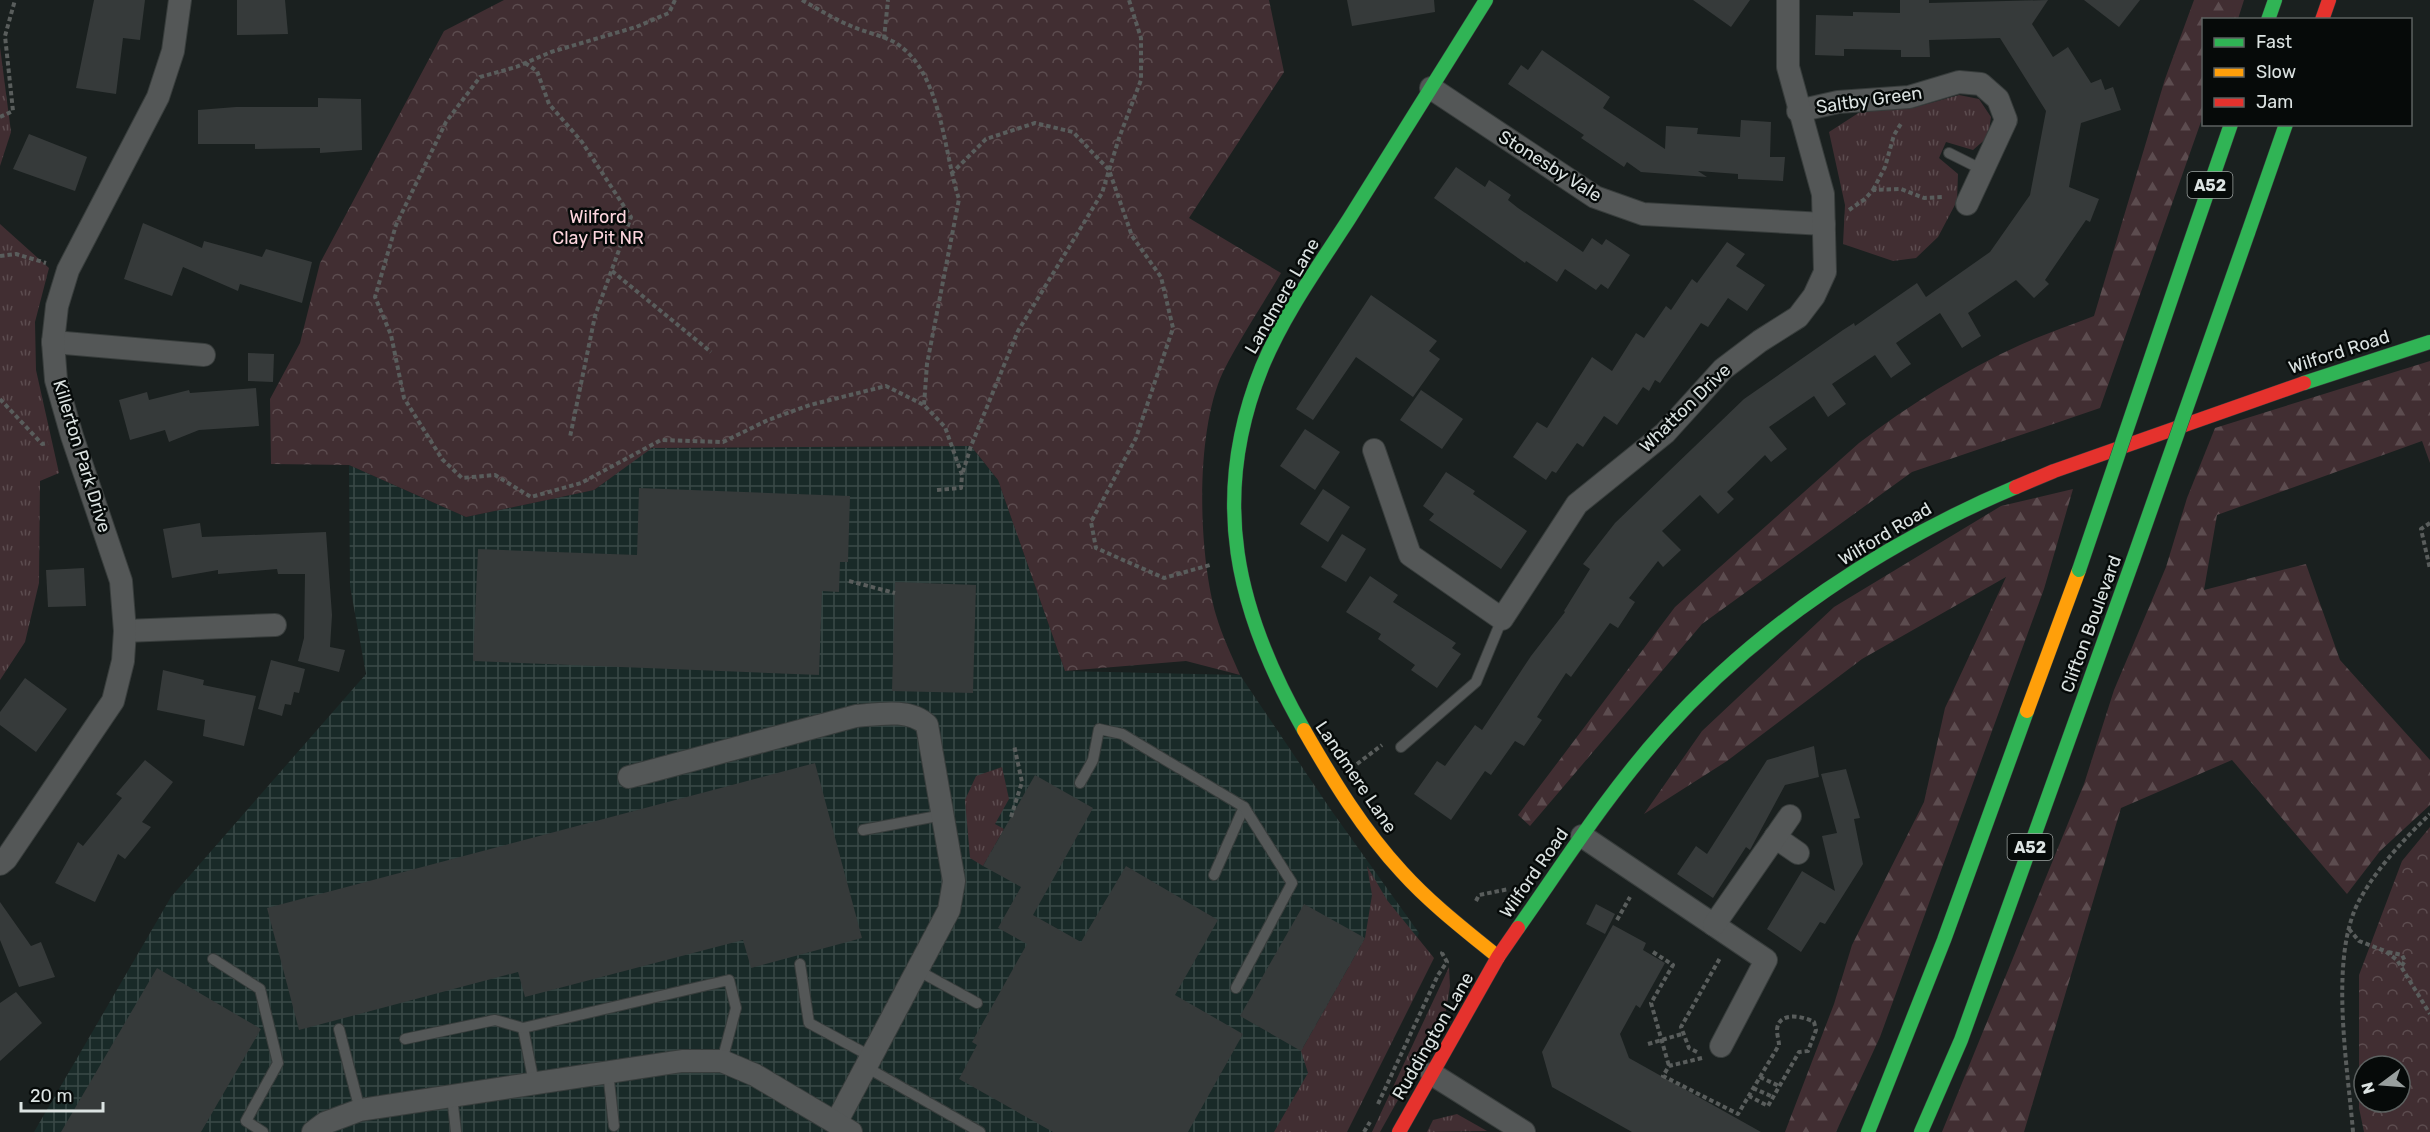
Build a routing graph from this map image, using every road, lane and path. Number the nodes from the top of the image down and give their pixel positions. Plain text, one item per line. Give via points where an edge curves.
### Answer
1 (15, 0) edge
2 (180, 0) edge
3 (675, 0) edge
4 (802, 0) edge
5 (888, 0) edge
6 (1129, 0) edge
7 (1486, 0) edge
8 (1788, 0) edge
9 (2275, 0) edge
10 (2329, 0) edge
11 (2269, 18) edge
12 (2323, 18) edge
13 (884, 39) junction
14 (525, 63) junction
15 (1431, 88) junction
16 (1909, 97) junction
17 (1798, 111) junction
18 (0, 117) edge
19 (2230, 126) edge
20 (2285, 126) edge
21 (1949, 153) dead end
22 (1109, 170) junction
23 (1983, 170) junction
24 (951, 174) junction
25 (1873, 190) junction
26 (1969, 201) joint
27 (1824, 224) junction
28 (0, 256) edge
29 (68, 270) junction
30 (611, 271) junction
31 (53, 342) junction
32 (2430, 342) edge
33 (711, 352) dead end
34 (204, 355) dead end
35 (0, 399) edge
36 (924, 405) junction
37 (72, 436) junction
38 (570, 437) dead end
39 (1374, 450) dead end
40 (962, 475) junction
41 (937, 490) dead end
42 (2430, 522) edge
43 (1236, 559) junction
44 (2430, 569) edge
45 (849, 581) dead end
46 (895, 593) dead end
47 (1502, 619) junction
48 (275, 625) dead end
49 (125, 631) junction
50 (1014, 745) dead end
51 (1401, 747) dead end
52 (629, 777) dead end
53 (1080, 783) dead end
54 (1244, 807) junction
55 (2430, 814) edge
56 (943, 815) junction
57 (1790, 816) dead end
58 (1011, 817) dead end
59 (863, 830) dead end
60 (1581, 836) junction
61 (1775, 837) junction
62 (1798, 853) dead end
63 (0, 864) edge
64 (1214, 875) dead end
65 (1622, 891) dead end
66 (1617, 920) dead end
67 (1714, 925) junction
68 (2349, 928) junction
69 (2385, 951) junction
70 (1653, 952) dead end
71 (1722, 954) dead end
72 (1498, 957) junction
73 (213, 959) dead end
74 (800, 964) dead end
75 (2401, 967) junction
76 (917, 970) junction
77 (1236, 988) dead end
78 (977, 1003) dead end
79 (2430, 1014) edge
80 (523, 1028) junction
81 (339, 1029) dead end
82 (1682, 1034) junction
83 (405, 1039) dead end
84 (1661, 1040) junction
85 (1648, 1044) dead end
86 (1721, 1046) dead end
87 (722, 1061) junction
88 (869, 1062) junction
89 (1669, 1066) junction
90 (608, 1072) junction
91 (1432, 1074) junction
92 (1760, 1077) junction
93 (534, 1083) junction
94 (1779, 1086) junction
95 (1753, 1089) junction
96 (452, 1096) junction
97 (1749, 1096) junction
98 (1773, 1097) junction
99 (360, 1110) junction
100 (614, 1126) dead end
101 (843, 1127) edge
102 (262, 1132) edge
103 (313, 1132) edge
104 (456, 1132) edge
105 (980, 1132) edge
106 (1399, 1132) edge
107 (1524, 1132) edge
108 (1868, 1132) edge
109 (1921, 1132) edge
110 (2353, 1132) edge

1 - 18 path via 4,36 13,111
2 - 29 street, Killerton Park Drive via 173,51 158,97
3 - 14 path via 669,13 636,27
4 - 13 path
5 - 13 path
6 - 22 path via 1141,38 1141,80
7 - 15 main road, Landmere Lane
8 - 17 street, Whatton Drive via 1788,67
9 - 11 main road
10 - 12 main road
13 - 24 path via 894,42 921,67 939,114
14 - 30 path via 537,70 549,104 582,142 631,217
14 - 36 path via 480,77 446,122 396,225 375,297 391,335 404,398 441,459 462,478 495,475 531,497 581,483 661,440 723,442 810,405 886,386
15 - 27 street, Stonesby Vale via 1595,197 1612,204 1643,214
15 - 43 main road, Landmere Lane via 1294,305 1262,368 1239,436 1232,500
16 - 17 street, Saltby Green via 1838,102
16 - 23 street, Saltby Green via 1959,82 1981,84 1998,99 2006,120
16 - 25 path via 1908,113 1894,135 1885,167
17 - 27 street, Whatton Drive via 1820,177
19 - 108 main road, Clifton Boulevard / A52, bridge via 2079,570 1944,940
20 - 109 main road, Clifton Boulevard / A52, bridge via 1961,1040
21 - 23 lane
22 - 24 path via 1073,132 1035,123 986,140
22 - 40 path via 1102,193 1018,331
22 - 43 path via 1132,236 1161,277 1173,328 1136,438 1091,522 1096,548 1164,578
23 - 26 street, Saltby Green
24 - 36 path via 959,199 927,364
25 - 26 path via 1901,189 1924,198 1957,194
25 - 27 path
27 - 47 street, Whatton Drive via 1825,272 1798,317 1723,369 1665,433 1577,504
28 - 29 path via 16,254
29 - 31 street, Killerton Park Drive via 57,306
30 - 33 path
30 - 38 path via 595,316
31 - 34 street
31 - 37 street, Killerton Park Drive via 56,380
32 - 60 main road, Wilford Road via 2054,471 1964,509 1871,561 1728,666 1664,731
35 - 37 path via 42,444
36 - 40 path via 945,427
37 - 49 street, Killerton Park Drive via 121,581
39 - 47 street via 1410,555
40 - 41 path via 960,488
42 - 44 path via 2421,530
43 - 72 main road, Landmere Lane via 1248,614 1263,655 1288,706 1349,804 1416,887
45 - 46 path
47 - 51 lane via 1476,682
48 - 49 street
49 - 63 street, Killerton Park Drive via 123,661 113,701
50 - 58 path via 1022,782
52 - 56 street via 856,716 919,716 927,725
53 - 54 lane via 1093,760 1099,729 1122,734
54 - 64 lane
54 - 77 lane via 1292,883
55 - 68 path via 2401,842 2366,890
56 - 59 lane
56 - 76 street via 954,881 949,910
57 - 61 street
60 - 67 street
60 - 72 main road, Wilford Road
61 - 62 street
61 - 67 street
65 - 66 path via 1631,896
67 - 86 street via 1767,960
68 - 69 path via 2359,940
68 - 110 path via 2343,965 2343,1009
69 - 75 path
69 - 75 path via 2402,955 2405,961
70 - 84 path via 1673,965 1651,1003
71 - 82 path via 1681,1026
72 - 91 main road, Ruddington Lane
73 - 102 lane via 260,989 278,1063 246,1121
74 - 88 lane via 809,1023
75 - 79 path
76 - 78 lane
76 - 88 street
80 - 83 lane via 495,1020
80 - 87 lane via 729,980 736,1008
80 - 93 lane
81 - 99 lane
82 - 84 path
82 - 89 path via 1689,1048 1706,1057
84 - 85 path
84 - 89 path
87 - 90 street via 682,1061
87 - 101 street via 755,1075
88 - 101 street
88 - 105 lane
89 - 97 path via 1663,1076 1738,1114
90 - 93 street
90 - 100 lane
91 - 106 main road, Ruddington Lane
91 - 107 street
92 - 94 path
92 - 94 path via 1779,1045 1780,1022 1790,1016 1804,1016 1814,1022 1816,1030 1808,1051 1799,1052
92 - 95 path
93 - 96 street
94 - 98 path
95 - 97 path
95 - 98 path
96 - 99 street
96 - 104 lane
97 - 98 path via 1768,1106
99 - 103 street via 325,1123

